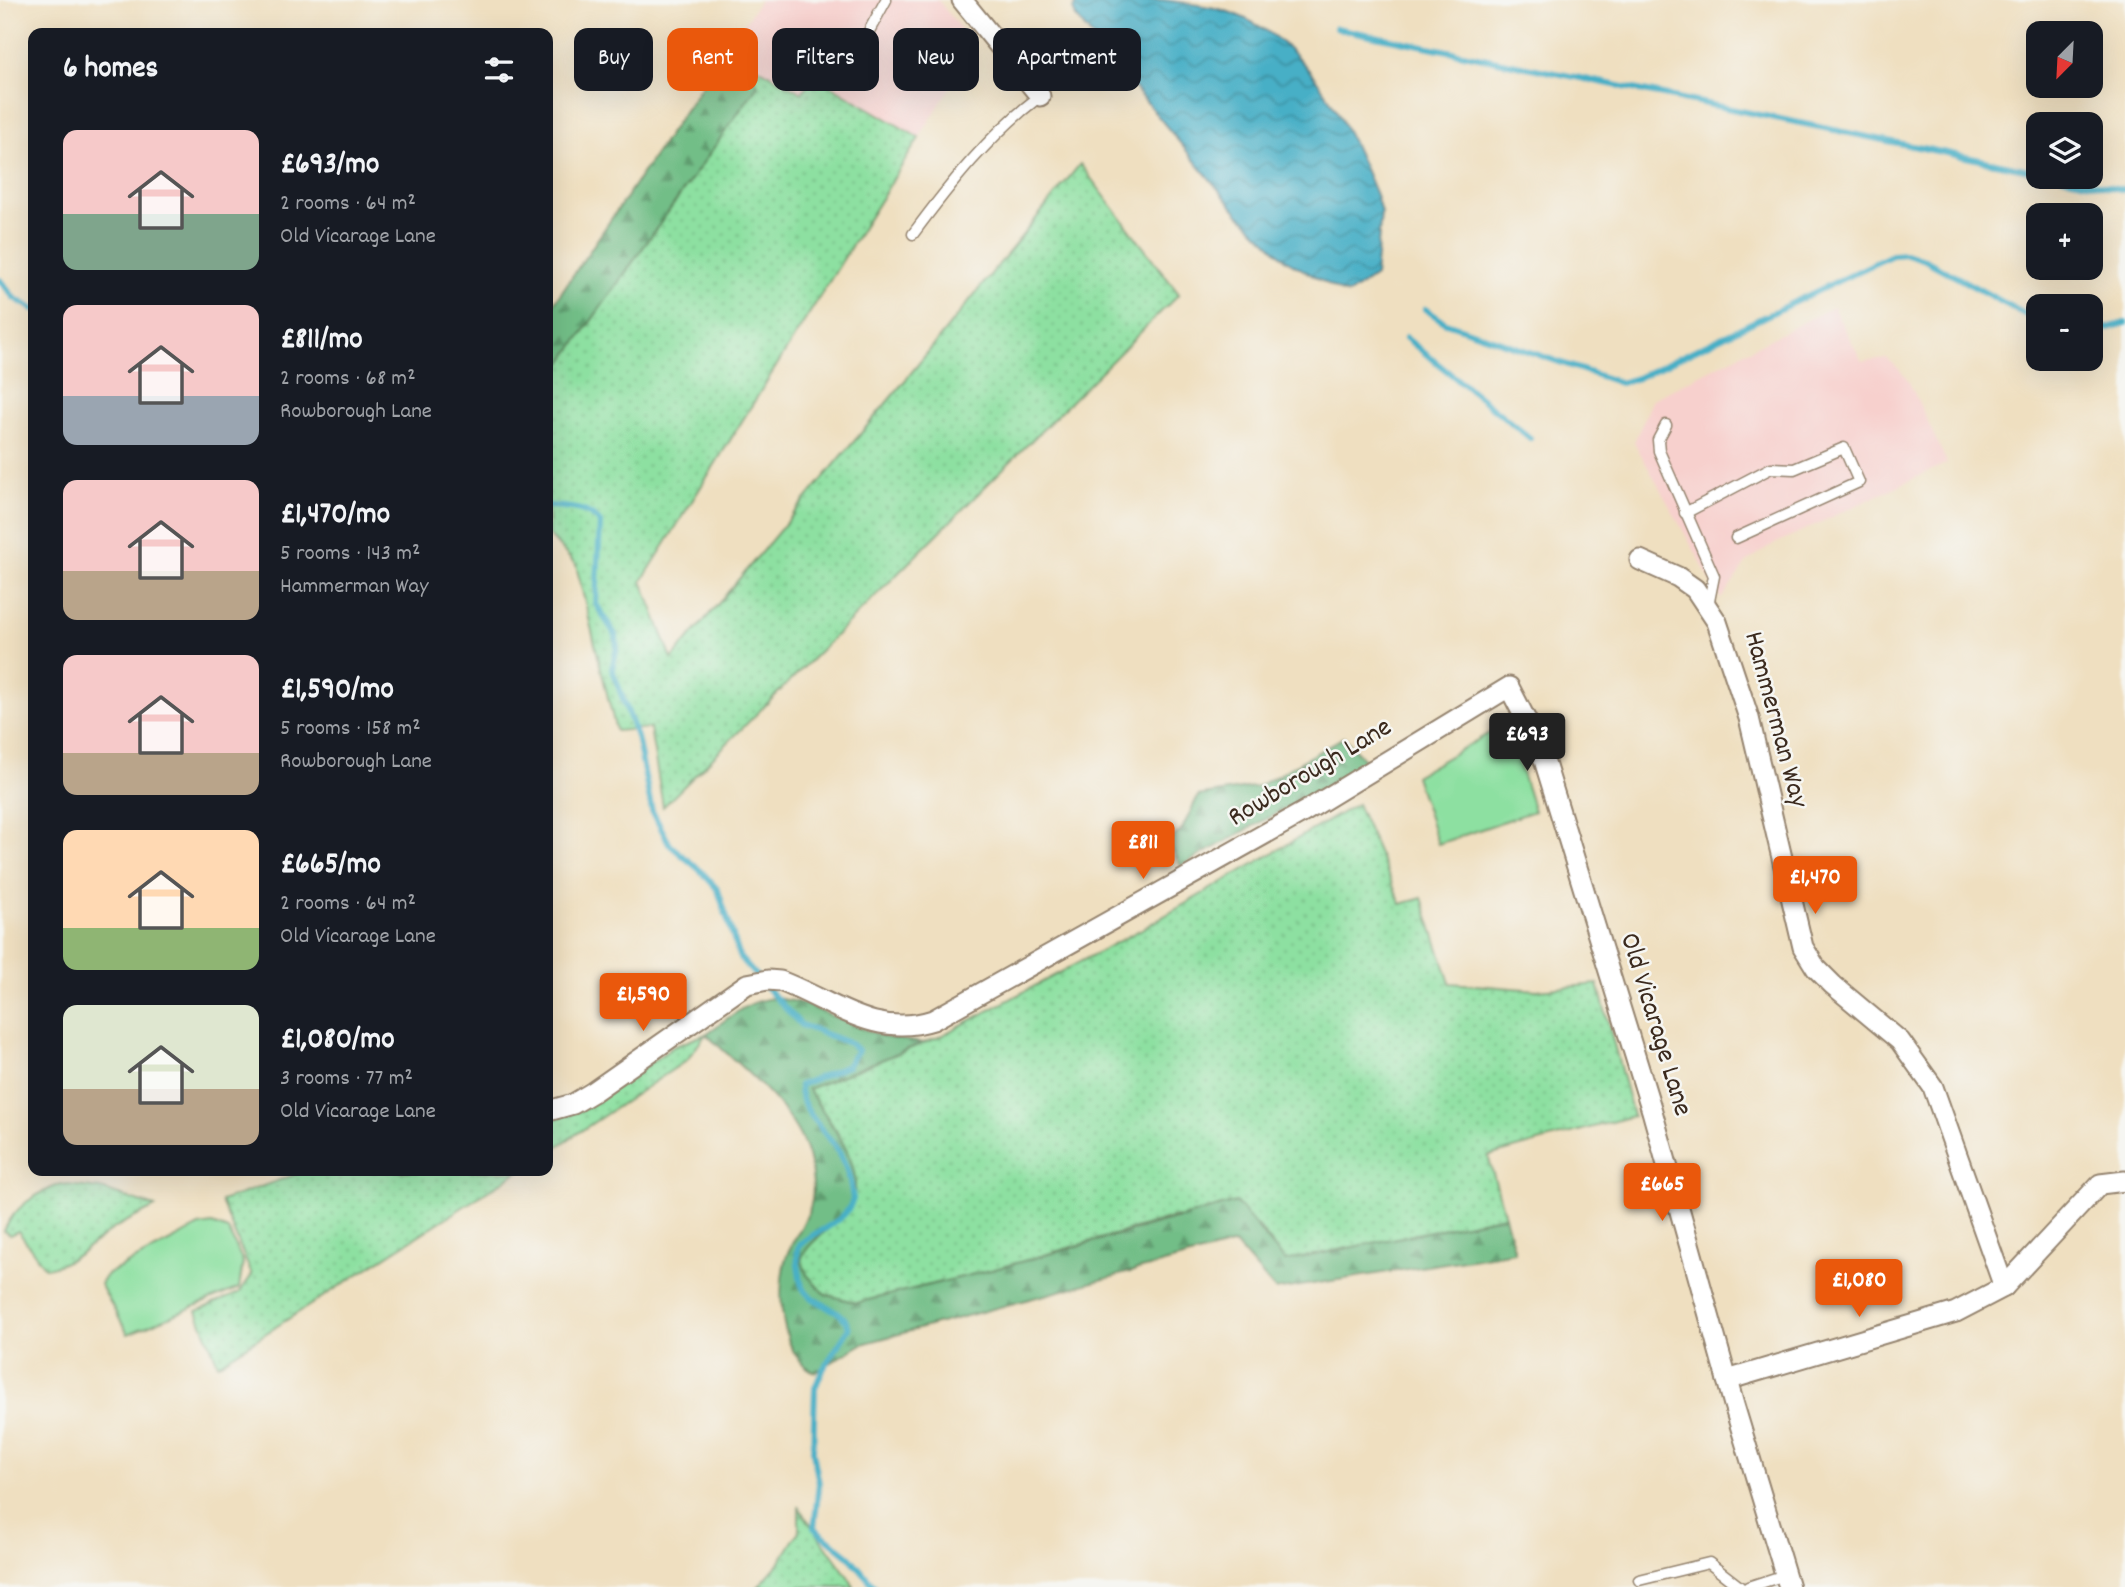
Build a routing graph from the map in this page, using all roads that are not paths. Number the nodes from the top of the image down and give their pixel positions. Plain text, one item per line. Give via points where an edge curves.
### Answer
1 (886, 0) edge
2 (962, 0) edge
3 (871, 28) edge
4 (1040, 96) joint
5 (913, 234) dead end
6 (1666, 425) dead end
7 (1685, 513) junction
8 (1736, 538) dead end
9 (1640, 560) dead end
10 (1708, 606) junction
11 (1509, 687) joint
12 (553, 1110) edge
13 (2125, 1181) edge
14 (2004, 1287) junction
15 (1727, 1380) junction
16 (1639, 1580) dead end
17 (1787, 1581) edge
18 (1740, 1587) edge
19 (1748, 1587) edge

1 - 3 lane
2 - 4 street
4 - 5 lane via 964,168
6 - 7 lane via 1658,440 1659,451
7 - 8 lane via 1771,468 1794,469 1844,447 1859,482
7 - 10 lane via 1714,576
9 - 10 street, Hammerman Way via 1678,577
10 - 14 street, Hammerman Way via 1749,718 1803,947 1833,985 1900,1041 1933,1087
11 - 12 street, Rowborough Lane via 1293,819 933,1020 912,1026 877,1023 790,985 768,980 747,984 601,1087
11 - 15 street, Old Vicarage Lane via 1540,747 1652,1111
13 - 14 street via 2100,1184
14 - 15 street via 1956,1312
15 - 17 street, Old Vicarage Lane
16 - 18 lane via 1709,1563
17 - 19 lane

